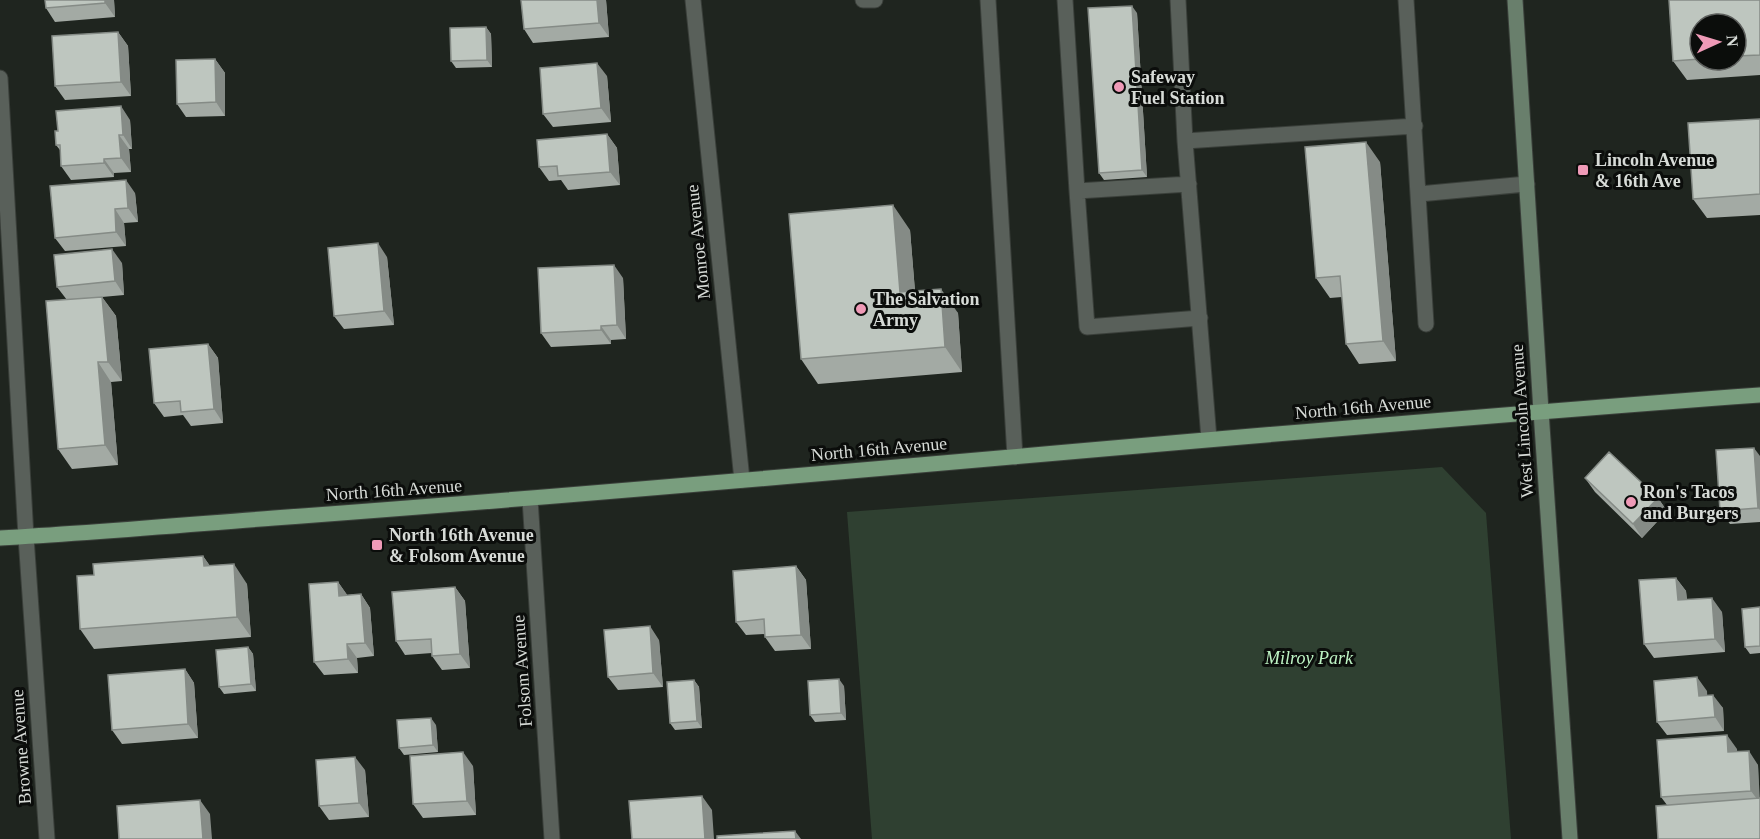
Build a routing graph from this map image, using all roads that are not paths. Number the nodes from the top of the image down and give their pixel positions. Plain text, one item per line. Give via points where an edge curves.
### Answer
1 (693, 0) edge
2 (863, 0) edge
3 (875, 0) edge
4 (988, 0) edge
5 (1065, 0) edge
6 (1178, 0) edge
7 (1406, 0) edge
8 (1515, 0) edge
9 (1527, 0) edge
10 (0, 78) edge
11 (1415, 126) junction
12 (1185, 141) junction
13 (1189, 184) junction
14 (1527, 184) junction
15 (1077, 190) junction
16 (1419, 194) junction
17 (1200, 318) junction
18 (1426, 324) dead end
19 (1760, 395) edge
20 (1541, 411) junction
21 (1209, 439) junction
22 (1015, 457) junction
23 (742, 480) junction
24 (530, 500) junction
25 (26, 537) junction
26 (0, 538) edge
27 (47, 839) edge
28 (552, 839) edge
29 (1570, 839) edge

1 - 23 street, Monroe Avenue
2 - 3 street
4 - 22 street
5 - 15 street
6 - 12 street
7 - 11 street
8 - 9 street
8 - 14 main road, West Lincoln Avenue
10 - 25 street, Browne Avenue
11 - 12 street
11 - 16 street
12 - 13 street
13 - 15 street
13 - 17 street
14 - 16 street
14 - 20 main road, West Lincoln Avenue
15 - 17 street via 1087,327
16 - 18 street
17 - 21 street
19 - 20 main road, North 16th Avenue
20 - 21 main road, North 16th Avenue
20 - 29 main road, West Lincoln Avenue
21 - 22 main road, North 16th Avenue
22 - 23 main road, North 16th Avenue
23 - 24 main road, North 16th Avenue
24 - 25 main road, North 16th Avenue
24 - 28 street, Folsom Avenue
25 - 26 main road, North 16th Avenue
25 - 27 street, Browne Avenue

